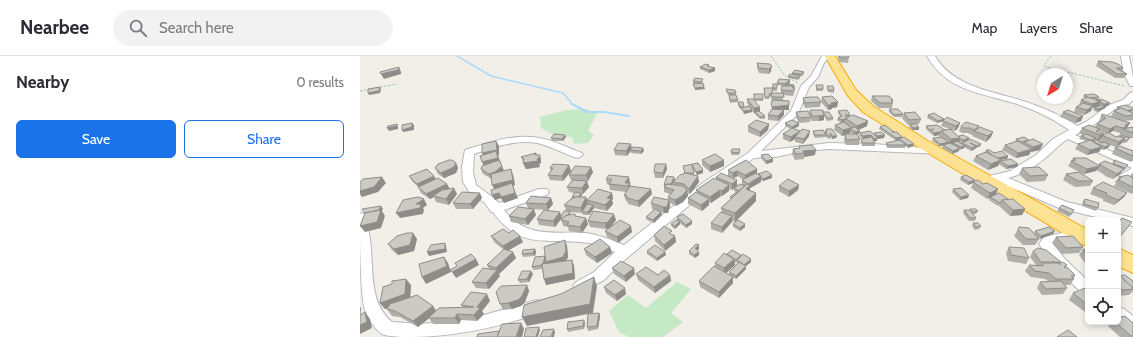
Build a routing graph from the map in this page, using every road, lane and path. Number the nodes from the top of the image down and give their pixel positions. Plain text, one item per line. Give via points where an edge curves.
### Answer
1 (771, 56) edge
2 (826, 56) edge
3 (830, 56) edge
4 (932, 56) edge
5 (1051, 56) edge
6 (1125, 56) edge
7 (397, 84) dead end
8 (1130, 85) edge
9 (805, 86) junction
10 (360, 91) edge
11 (1133, 95) edge
12 (1121, 104) junction
13 (1133, 109) edge
14 (1072, 132) junction
15 (938, 152) junction
16 (578, 155) dead end
17 (752, 155) junction
18 (1133, 165) edge
19 (991, 179) junction
20 (542, 192) dead end
21 (495, 209) junction
22 (360, 218) edge
23 (1133, 222) edge
24 (1084, 236) edge
25 (626, 251) junction
26 (1121, 258) edge
27 (1133, 265) edge
28 (1087, 289) edge
29 (569, 293) edge
30 (548, 302) edge
31 (1121, 316) edge
32 (1133, 326) edge
33 (407, 336) edge

1 - 9 path via 785,77
2 - 9 street
3 - 15 highway via 859,101 895,127
4 - 14 street via 942,72 952,79 988,94 1039,110 1059,119
5 - 8 path via 1044,65 1046,67
6 - 8 street
7 - 10 path
9 - 17 street via 795,112
11 - 12 street
12 - 13 street
12 - 14 street
14 - 18 street
14 - 19 street via 1014,173
15 - 17 street via 829,146
15 - 19 highway
16 - 21 street via 543,141 518,139 495,143 469,152 469,185 484,195
17 - 25 street via 708,184
19 - 23 street via 1063,205
19 - 24 highway
20 - 21 street
21 - 25 street via 513,227 524,232 534,235 586,238
22 - 33 street via 365,273 372,308 380,322
24 - 28 street via 1049,240 1046,244 1060,263
25 - 29 street via 599,276
26 - 27 highway
30 - 33 street via 469,328
31 - 32 street

